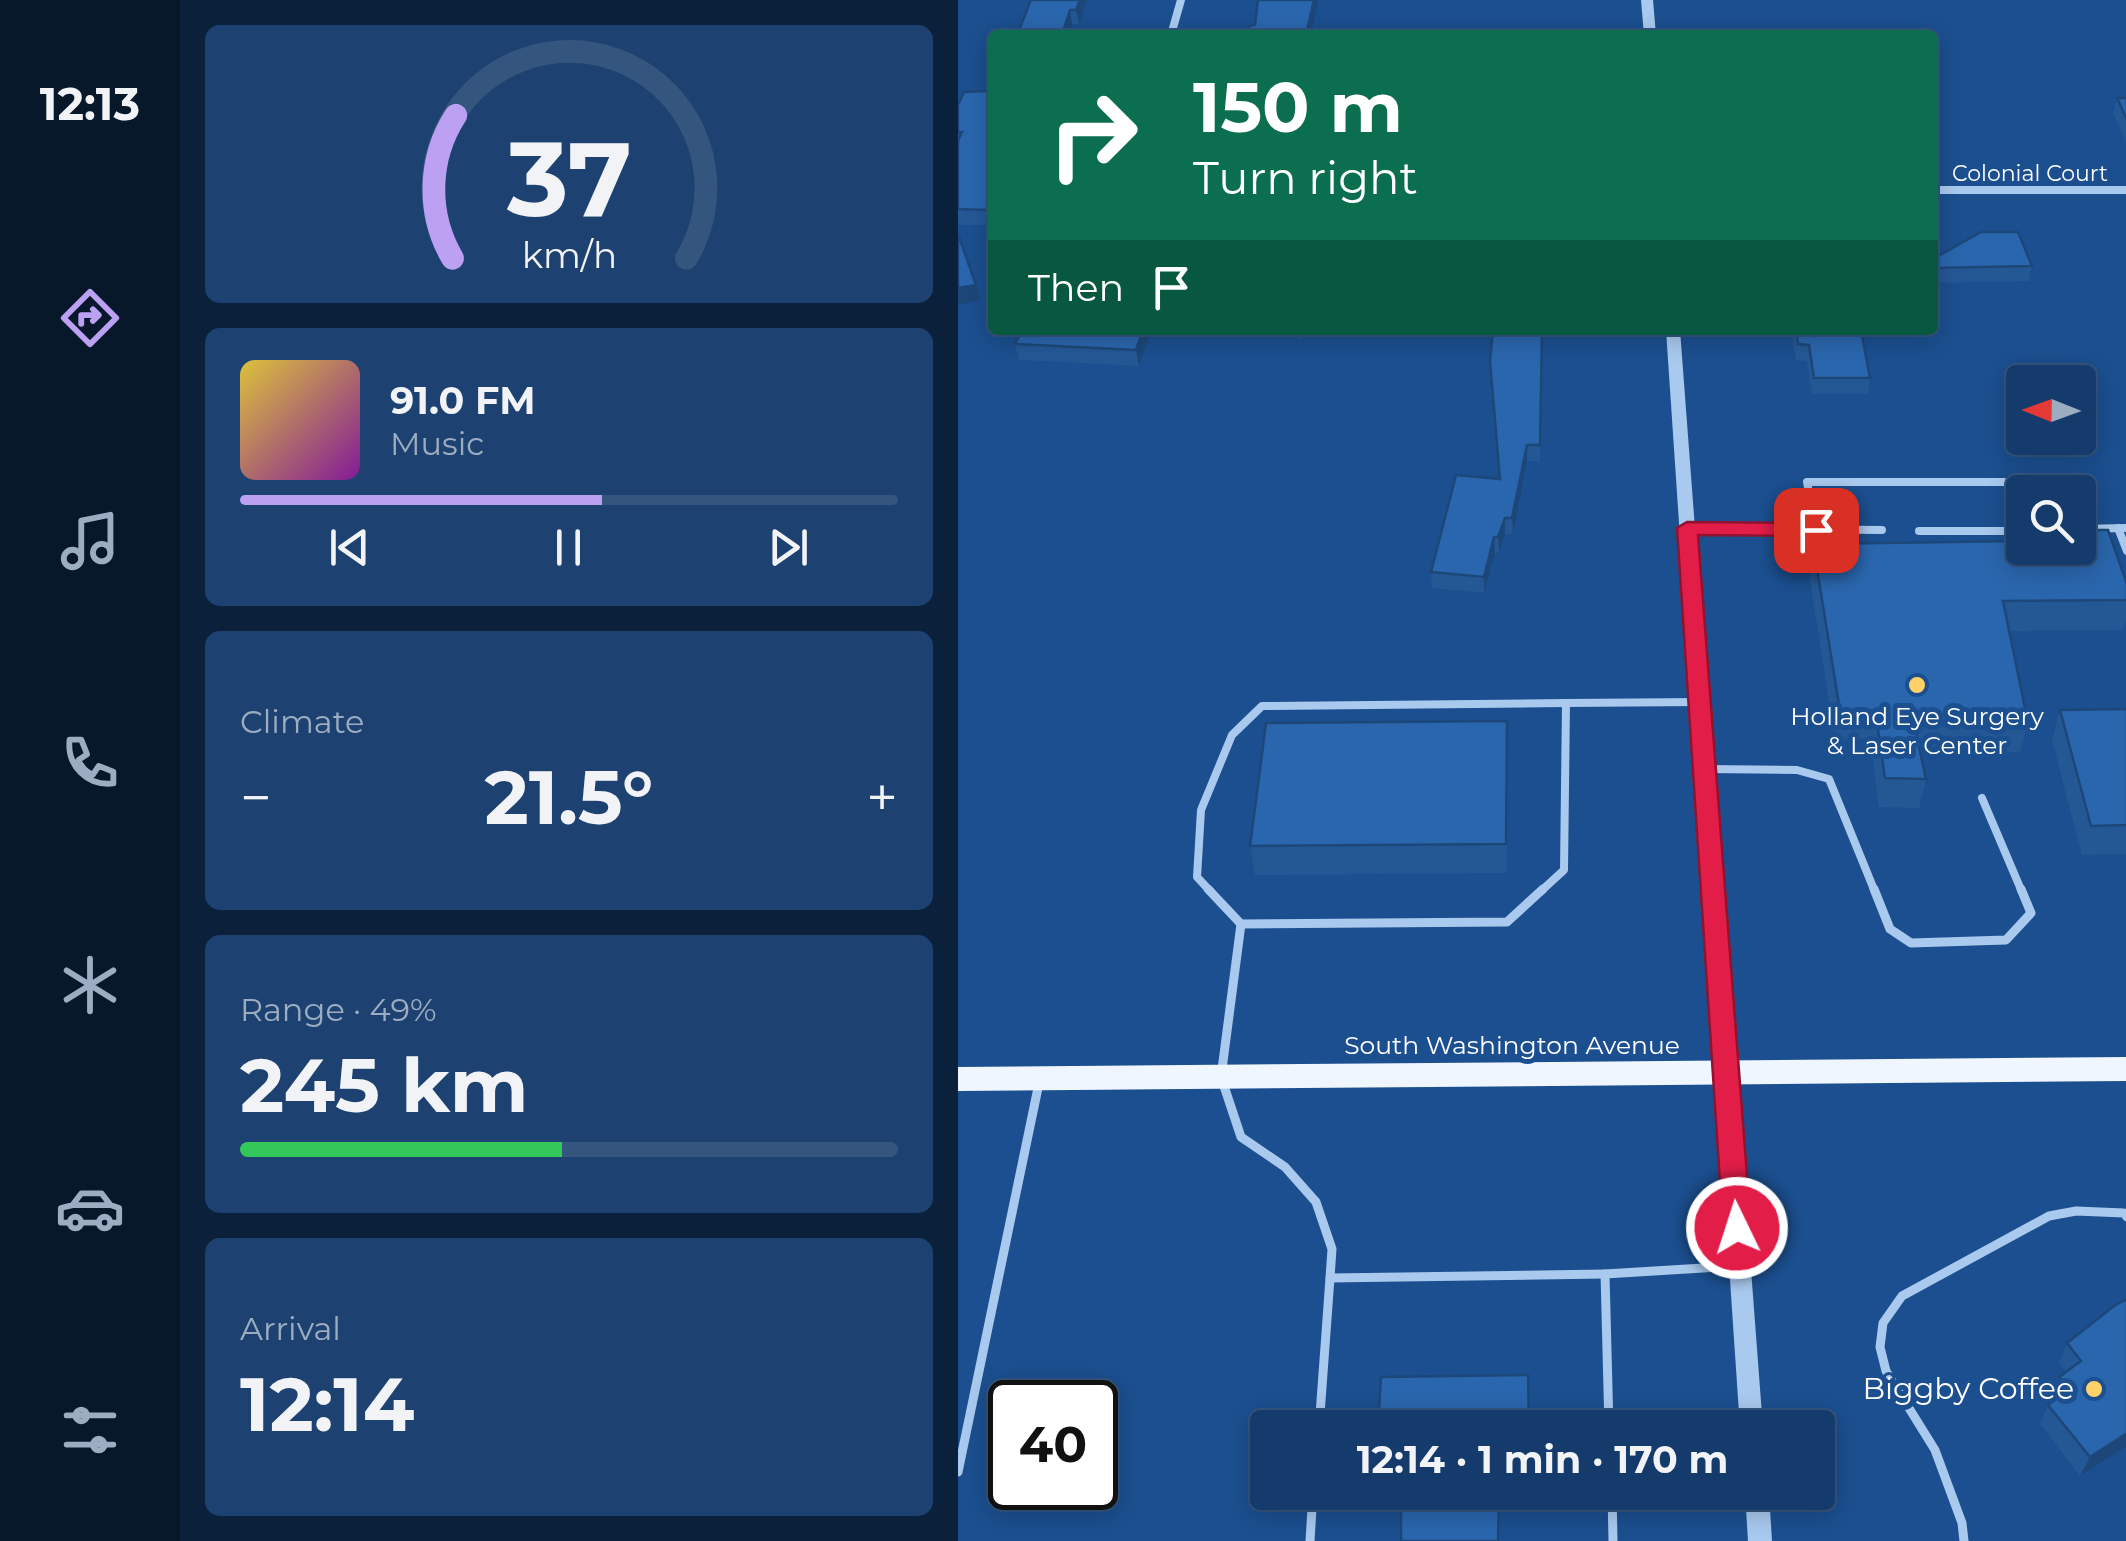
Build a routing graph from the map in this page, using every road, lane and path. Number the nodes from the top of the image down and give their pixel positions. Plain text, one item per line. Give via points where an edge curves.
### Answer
1 (1181, 0) edge
2 (1647, 0) edge
3 (1172, 30) edge
4 (1650, 30) edge
5 (1938, 190) edge
6 (2126, 190) edge
7 (1673, 335) edge
8 (2006, 482) edge
9 (1687, 528) junction
10 (2122, 528) edge
11 (2096, 529) edge
12 (1816, 530) junction
13 (1882, 530) dead end
14 (1918, 530) dead end
15 (2006, 530) edge
16 (2126, 551) edge
17 (1700, 702) junction
18 (1566, 703) junction
19 (1704, 770) junction
20 (1982, 798) dead end
21 (1241, 924) junction
22 (2126, 1070) edge
23 (1726, 1073) junction
24 (1221, 1077) junction
25 (1040, 1078) junction
26 (958, 1079) edge
27 (2126, 1217) edge
28 (1740, 1266) junction
29 (1604, 1274) junction
30 (1330, 1278) junction
31 (1320, 1410) edge
32 (1609, 1410) edge
33 (1751, 1410) edge
34 (958, 1472) edge
35 (1313, 1510) edge
36 (1612, 1510) edge
37 (1757, 1510) edge
38 (1310, 1541) edge
39 (1613, 1541) edge
40 (1760, 1541) edge
41 (1964, 1541) edge

1 - 3 street
2 - 4 street
5 - 6 street, Colonial Court
7 - 9 street
8 - 12 lane via 1808,482
9 - 12 lane
9 - 17 street
10 - 11 lane
10 - 16 lane
12 - 13 lane
14 - 15 lane
17 - 18 lane
17 - 19 street
18 - 21 lane via 1564,870 1507,922
18 - 21 lane via 1262,706 1232,735 1200,810 1197,877
19 - 20 lane via 1796,770 1829,778 1890,929 1911,943 2006,940 2031,914
19 - 23 street
21 - 24 lane
22 - 23 main road, South Washington Avenue
23 - 24 main road, South Washington Avenue
23 - 28 street
24 - 25 main road, South Washington Avenue
24 - 30 lane via 1241,1137 1285,1167 1316,1202 1332,1248
25 - 26 main road, South Washington Avenue
25 - 34 lane
27 - 41 lane via 2076,1211 2050,1216 1902,1296 1883,1324 1886,1371 1935,1450
28 - 29 lane
28 - 33 street
29 - 30 lane
29 - 32 lane
30 - 31 lane
35 - 38 lane
36 - 39 lane
37 - 40 street

